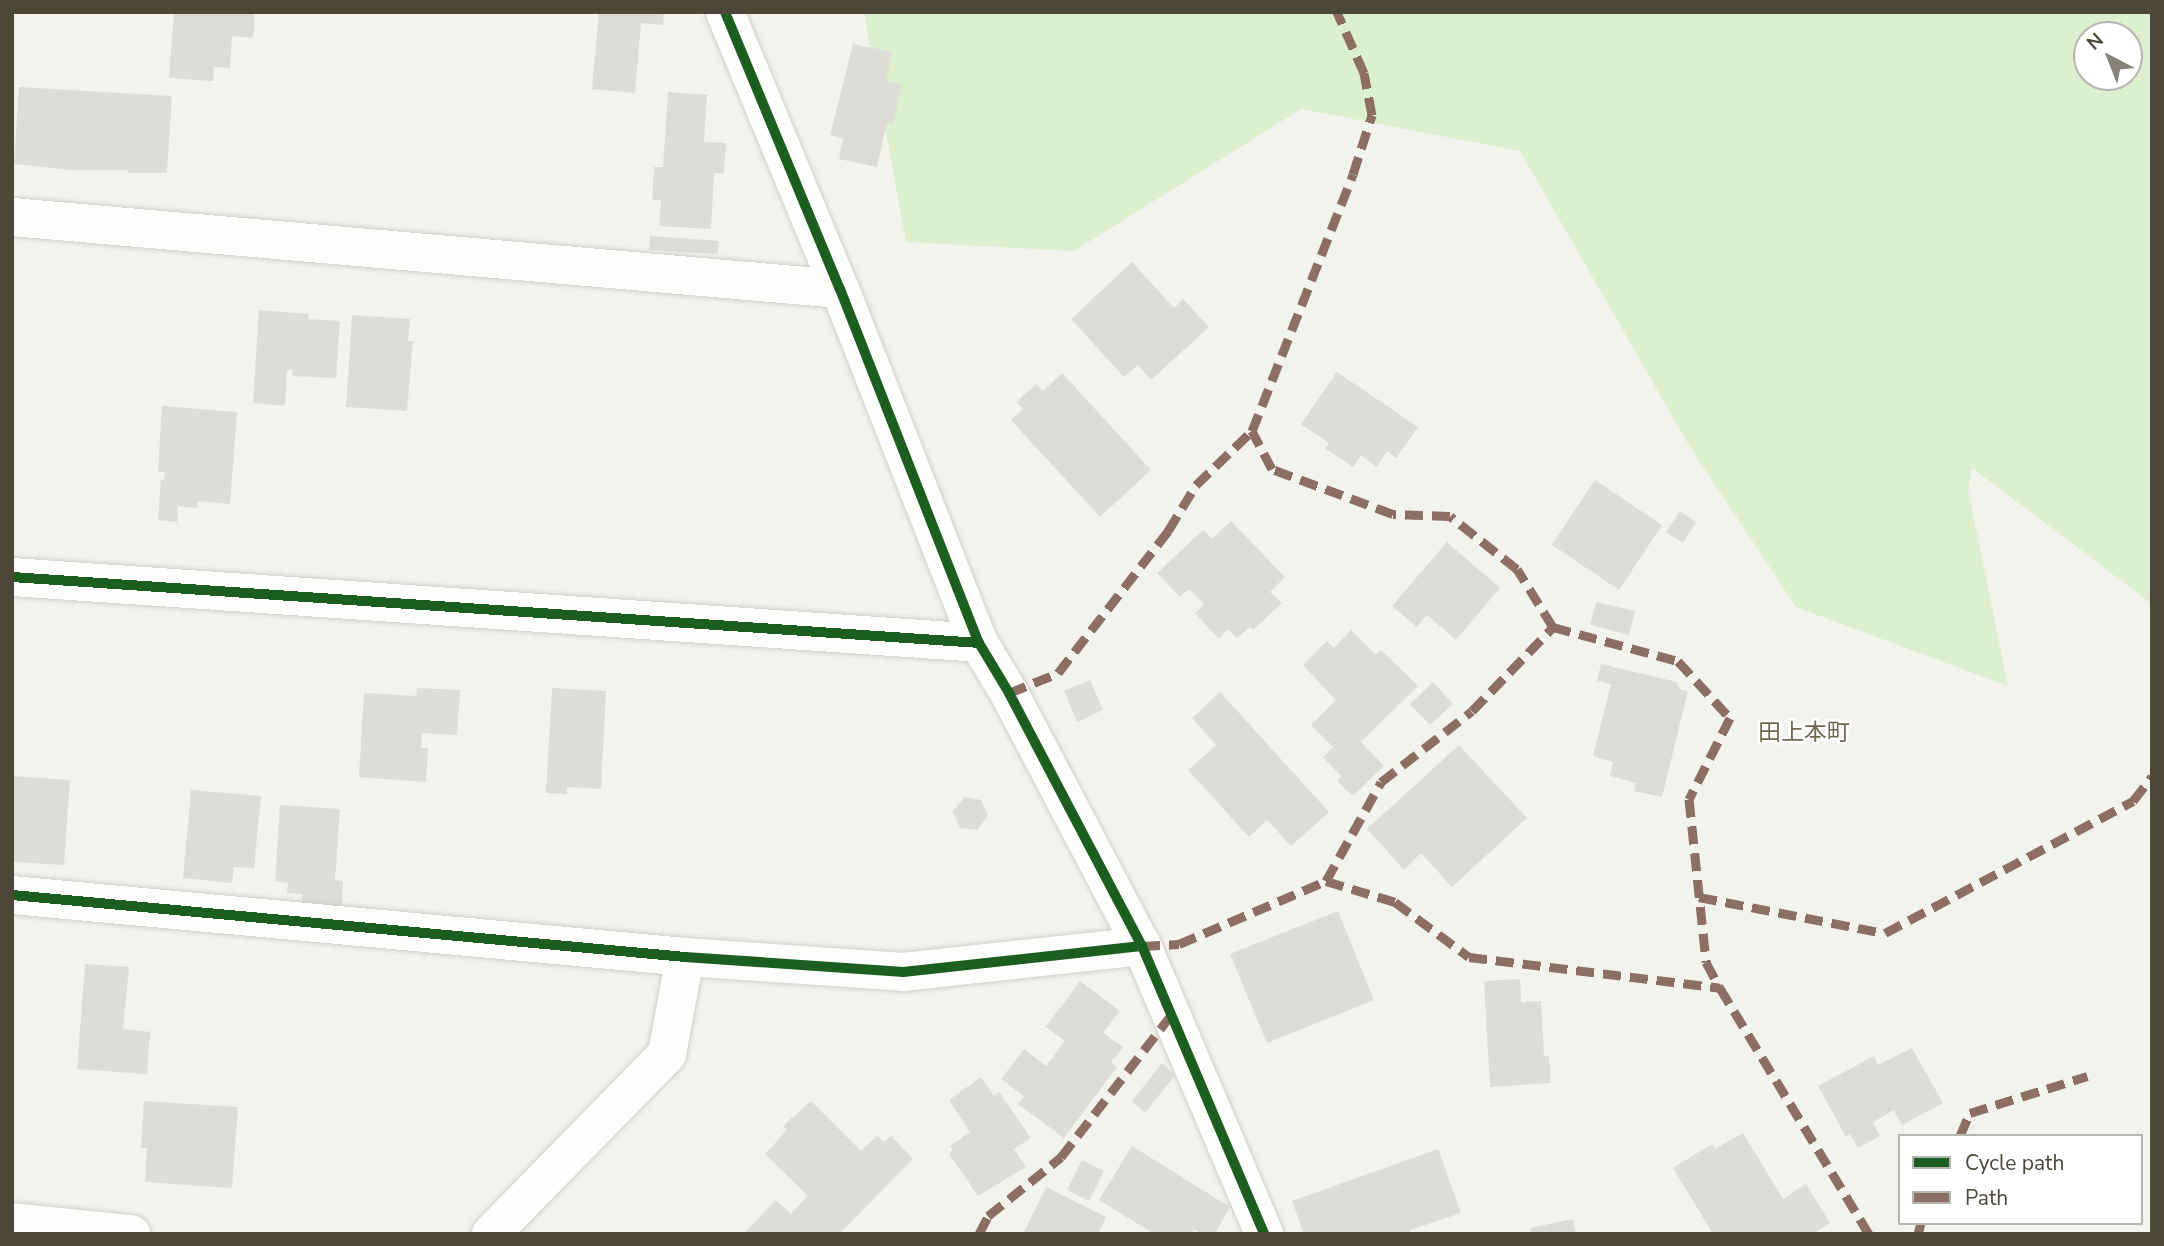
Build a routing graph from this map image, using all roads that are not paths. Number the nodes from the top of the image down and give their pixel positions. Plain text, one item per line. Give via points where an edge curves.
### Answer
1 (725, 12) edge
2 (12, 217) edge
3 (840, 289) junction
4 (12, 577) edge
5 (979, 643) junction
6 (12, 895) edge
7 (1142, 946) junction
8 (685, 957) junction
9 (12, 1222) edge
10 (131, 1234) edge
11 (491, 1234) edge
12 (1264, 1234) edge

1 - 3 street
2 - 3 street
3 - 5 street
4 - 5 street
5 - 7 street
6 - 8 street
7 - 8 street via 903,972
7 - 12 street
8 - 11 street via 667,1055
9 - 10 street

